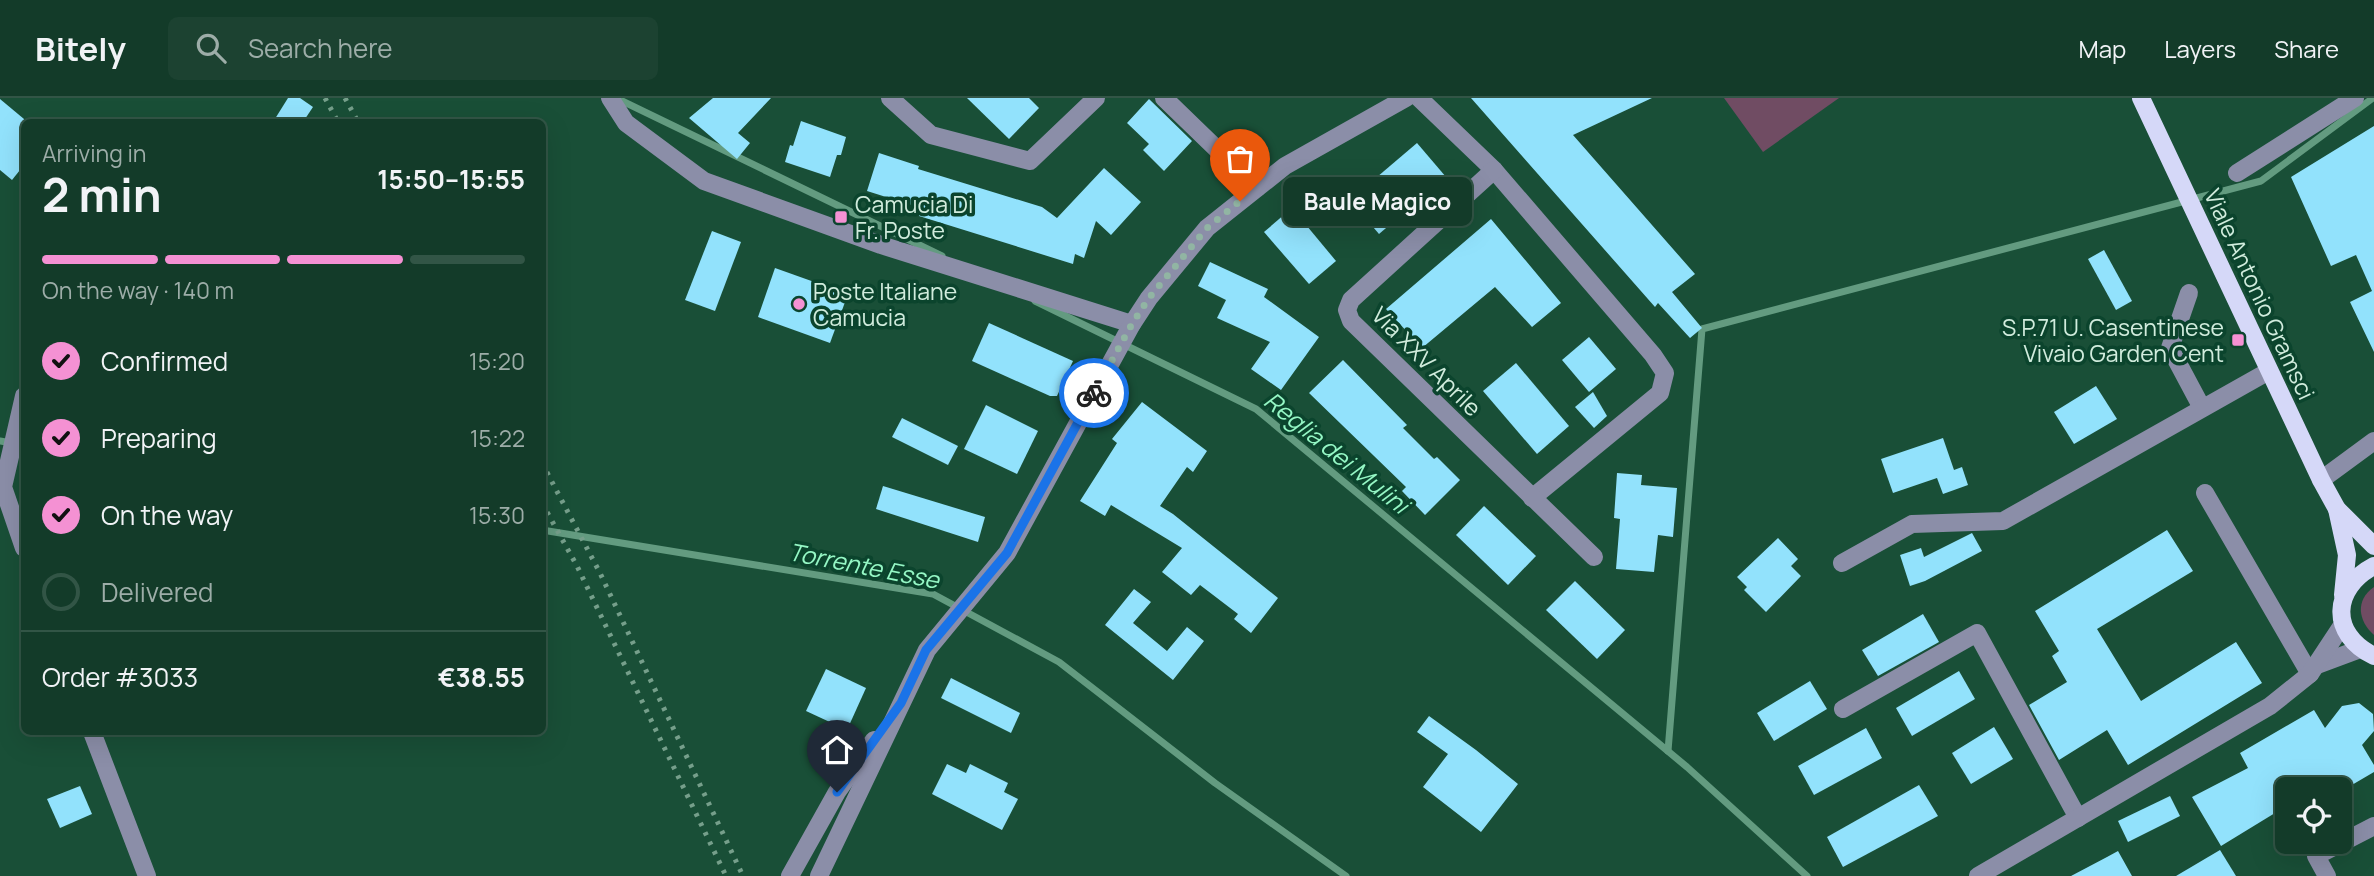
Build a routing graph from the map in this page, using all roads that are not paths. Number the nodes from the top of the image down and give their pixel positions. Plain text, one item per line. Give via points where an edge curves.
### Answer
1 (610, 98) edge
2 (890, 98) edge
3 (1096, 98) edge
4 (1164, 98) edge
5 (1406, 98) edge
6 (1419, 98) edge
7 (2141, 98) edge
8 (2355, 98) edge
9 (1494, 170) junction
10 (2237, 173) dead end
11 (1257, 188) junction
12 (2189, 293) dead end
13 (1132, 324) junction
14 (2269, 371) junction
15 (21, 406) edge
16 (2202, 408) junction
17 (2374, 441) edge
18 (2322, 480) junction
19 (3, 482) edge
20 (2205, 494) dead end
21 (1532, 498) junction
22 (2337, 509) junction
23 (21, 539) edge
24 (2374, 546) edge
25 (1594, 557) dead end
26 (1842, 563) dead end
27 (2374, 566) edge
28 (2342, 600) junction
29 (2343, 624) junction
30 (2367, 652) edge
31 (2313, 669) junction
32 (901, 703) junction
33 (1843, 709) dead end
34 (93, 735) edge
35 (2078, 818) junction
36 (2374, 826) edge
37 (147, 876) edge
38 (790, 876) edge
39 (819, 876) edge
40 (1978, 876) edge
41 (2327, 876) edge

1 - 13 street via 626,122 704,181 881,245
2 - 3 street via 931,135 1030,161
4 - 11 street
5 - 11 street via 1285,166
6 - 9 street
7 - 14 main road, Viale Antonio Gramsci
8 - 10 street
9 - 21 street via 1665,373 1660,393
9 - 21 street, Via XXV Aprile via 1351,300 1347,310 1351,321
11 - 13 street via 1207,228
12 - 16 street via 2170,348
13 - 32 street via 1007,553 926,650
14 - 16 street
14 - 18 main road, Viale Antonio Gramsci
15 - 19 street
16 - 26 street via 2003,521 1912,524
17 - 18 street
18 - 22 main road, Viale Antonio Gramsci
19 - 23 street
20 - 31 street
21 - 25 street, Via XXV Aprile
22 - 24 main road, Viale Antonio Gramsci
22 - 28 main road, Viale Antonio Gramsci via 2347,555
27 - 28 main road via 2348,585
28 - 29 main road, Viale Antonio Gramsci
29 - 30 main road via 2349,638
29 - 31 street
30 - 31 street
31 - 35 street via 2270,706
32 - 38 street via 837,792
32 - 39 street
33 - 35 street via 1977,634
34 - 37 street
35 - 40 street
36 - 41 street via 2316,856

